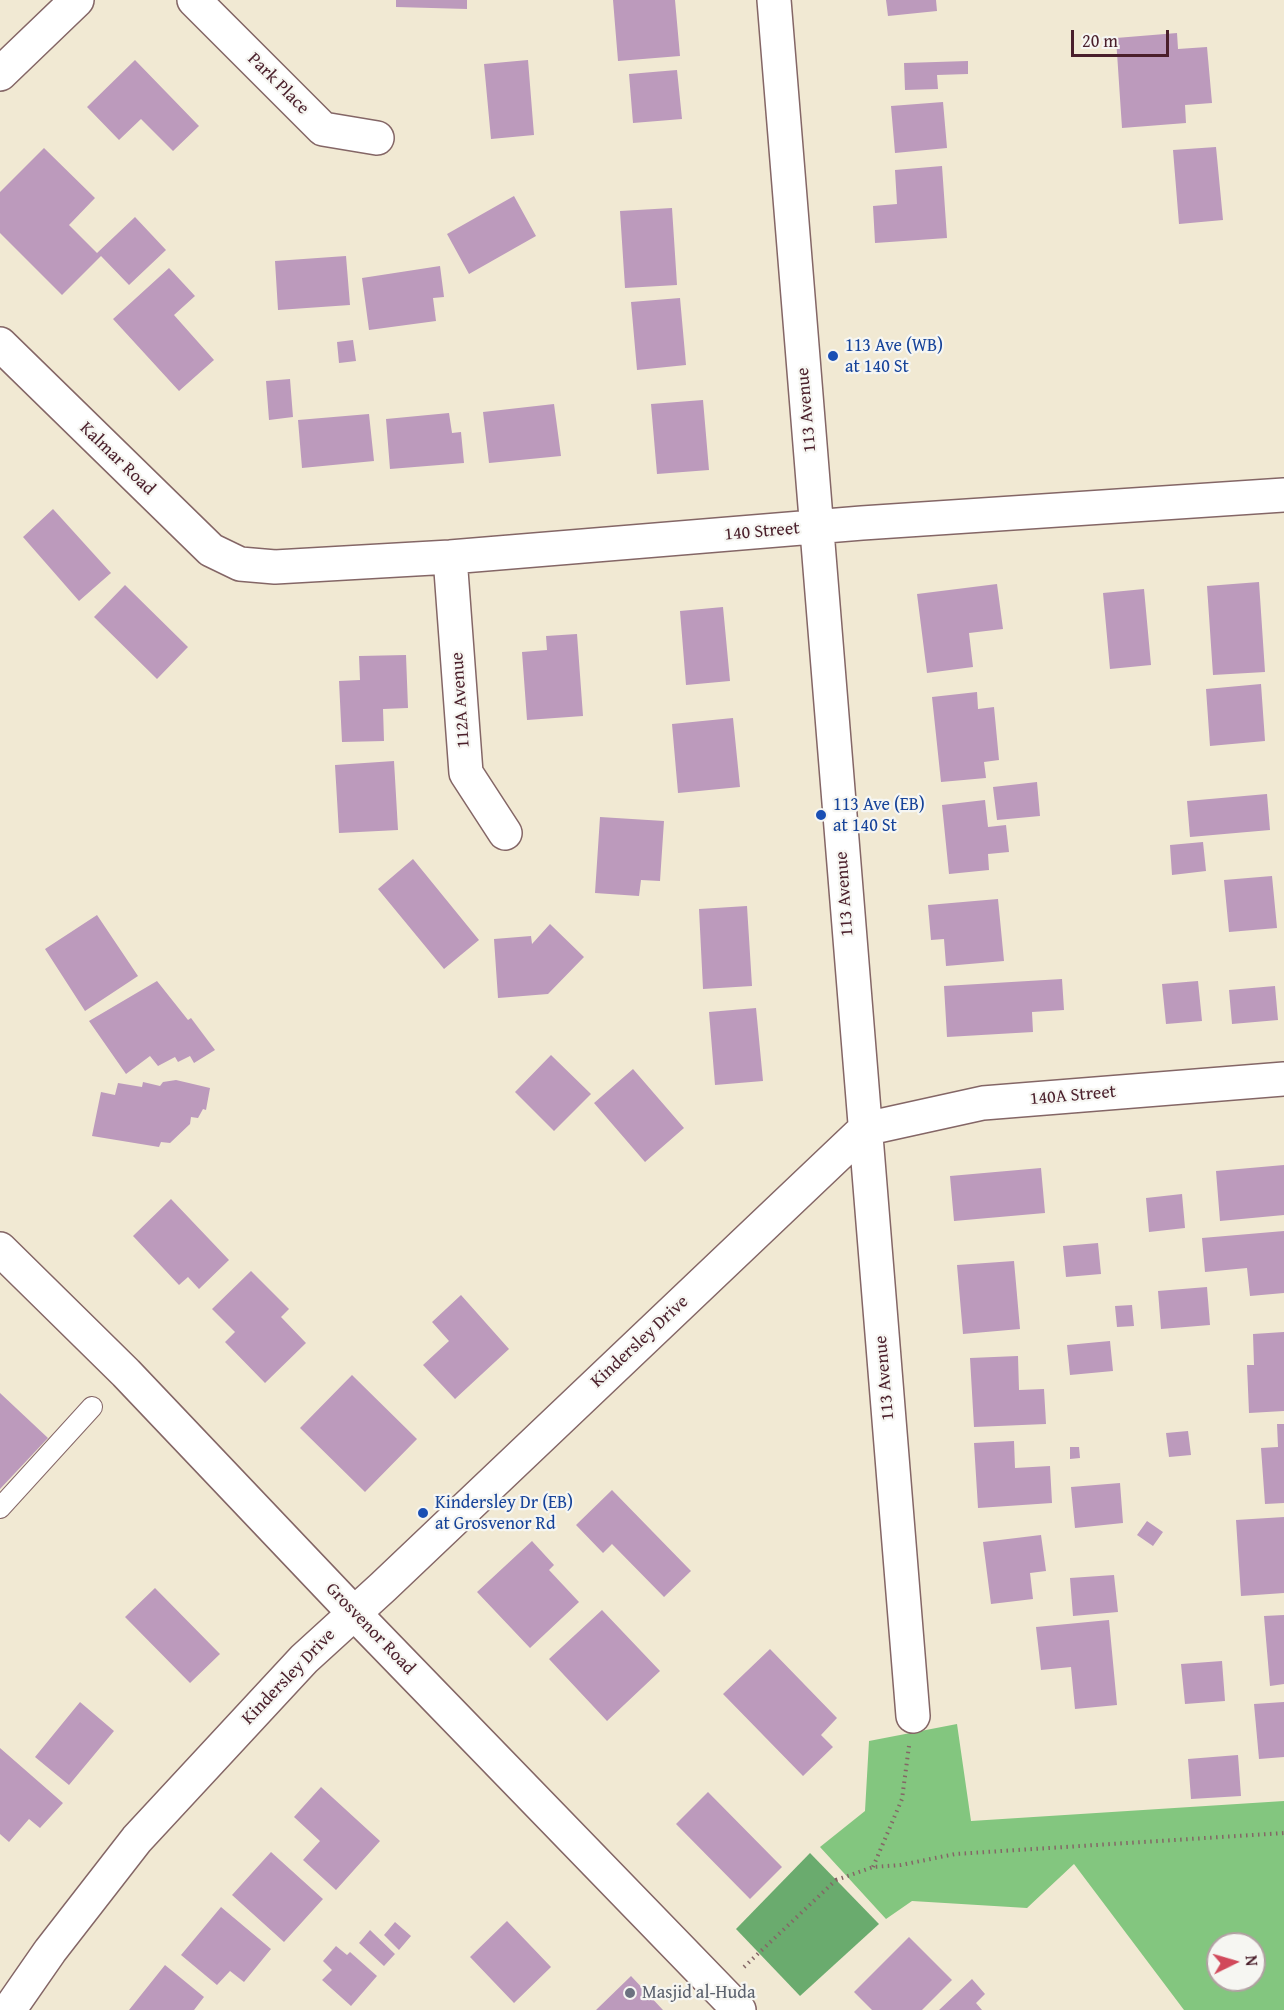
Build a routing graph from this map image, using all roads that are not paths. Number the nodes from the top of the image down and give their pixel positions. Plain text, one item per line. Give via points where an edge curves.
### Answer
1 (76, 0) edge
2 (194, 0) edge
3 (774, 0) edge
4 (0, 74) edge
5 (377, 138) dead end
6 (0, 344) edge
7 (1284, 495) edge
8 (817, 526) junction
9 (450, 557) junction
10 (240, 564) joint
11 (505, 832) dead end
12 (1284, 1079) edge
13 (865, 1129) junction
14 (0, 1249) edge
15 (92, 1407) dead end
16 (0, 1508) edge
17 (354, 1613) junction
18 (913, 1716) road end
19 (9, 2010) edge
20 (739, 2010) edge

1 - 4 street
2 - 5 street, Park Place via 323,129
3 - 8 street, 113 Avenue
6 - 10 street, Kalmar Road via 211,550
7 - 8 street, 140 Street
8 - 9 street, 140 Street
8 - 13 street, 113 Avenue
9 - 10 street, 140 Street via 275,567
9 - 11 street, 112A Avenue via 466,773
12 - 13 street, 140A Street via 983,1103
13 - 17 street, Kindersley Drive
13 - 18 street, 113 Avenue
14 - 17 street, Grosvenor Road via 126,1373
15 - 16 lane
17 - 19 street, Kindersley Drive via 304,1659 136,1839
17 - 20 street, Grosvenor Road

